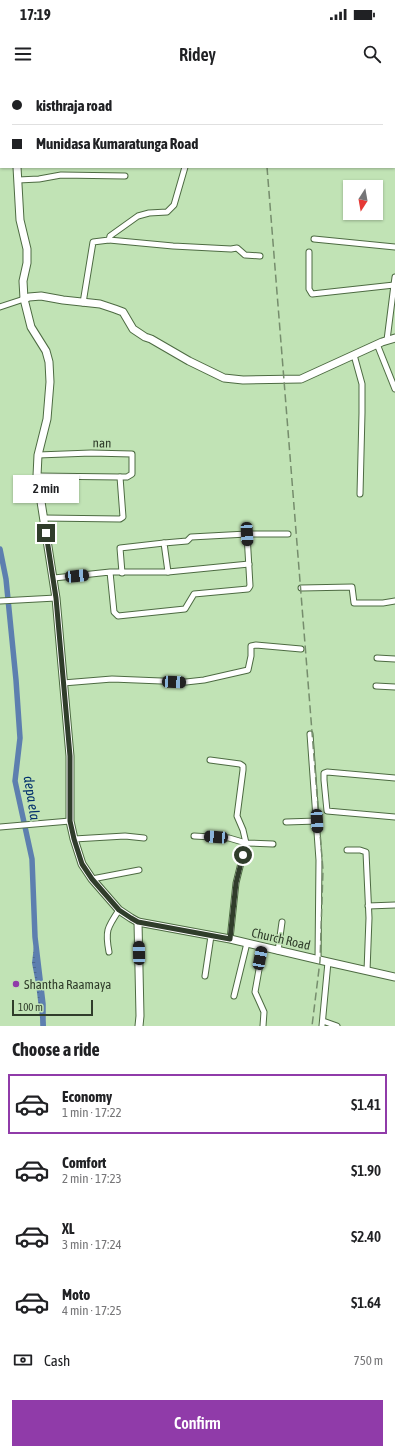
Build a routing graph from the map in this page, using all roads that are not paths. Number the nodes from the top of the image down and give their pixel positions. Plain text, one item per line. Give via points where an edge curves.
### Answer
1 (17, 168) edge
2 (185, 168) edge
3 (125, 176) dead end
4 (18, 180) junction
5 (109, 240) junction
6 (314, 240) dead end
7 (395, 248) edge
8 (309, 252) dead end
9 (260, 256) dead end
10 (395, 277) edge
11 (394, 285) junction
12 (24, 299) junction
13 (83, 302) junction
14 (0, 307) edge
15 (395, 338) edge
16 (387, 340) junction
17 (377, 344) junction
18 (354, 355) junction
19 (395, 389) edge
20 (38, 455) junction
21 (37, 476) junction
22 (120, 477) junction
23 (360, 494) dead end
24 (44, 518) junction
25 (247, 534) junction
26 (288, 534) dead end
27 (164, 543) junction
28 (249, 564) junction
29 (110, 572) junction
30 (168, 572) junction
31 (122, 573) junction
32 (54, 578) junction
33 (301, 588) dead end
34 (56, 598) junction
35 (2, 601) edge
36 (395, 601) edge
37 (301, 649) dead end
38 (377, 658) dead end
39 (395, 659) edge
40 (63, 683) junction
41 (376, 686) dead end
42 (395, 687) edge
43 (310, 734) dead end
44 (210, 760) dead end
45 (395, 778) edge
46 (395, 817) edge
47 (70, 821) junction
48 (317, 821) junction
49 (286, 822) dead end
50 (0, 827) edge
51 (194, 836) dead end
52 (144, 838) dead end
53 (74, 839) junction
54 (246, 843) junction
55 (273, 844) dead end
56 (347, 850) dead end
57 (139, 870) dead end
58 (92, 879) junction
59 (395, 905) edge
60 (368, 906) junction
61 (119, 910) junction
62 (138, 922) junction
63 (282, 922) dead end
64 (211, 936) junction
65 (230, 939) junction
66 (247, 943) junction
67 (262, 947) junction
68 (278, 950) junction
69 (109, 952) dead end
70 (318, 960) junction
71 (328, 962) junction
72 (367, 971) junction
73 (206, 976) dead end
74 (395, 977) edge
75 (234, 996) dead end
76 (323, 1024) edge
77 (139, 1026) edge
78 (263, 1026) edge
79 (337, 1026) edge

1 - 4 street
2 - 5 street via 174,205 168,212 138,216 110,236
3 - 4 street via 61,175
4 - 12 street via 20,220 27,249 23,281
5 - 9 street via 231,250 238,248 245,255
5 - 13 street via 93,242
6 - 7 street
8 - 11 street via 309,289 312,294
10 - 11 street
11 - 16 street
12 - 13 street via 41,296
12 - 14 street
12 - 20 street via 32,327 46,351 49,362 47,419
13 - 18 street via 100,304 123,312 132,329 224,378 301,379
15 - 16 street
16 - 17 street
17 - 18 street
17 - 19 street
18 - 23 street via 362,384
20 - 21 street
20 - 22 street, nan via 132,454 132,474
21 - 22 street
21 - 24 street
22 - 24 street via 123,517 120,519
24 - 32 street
25 - 26 street
25 - 27 street via 191,537 186,541
25 - 28 street
27 - 30 street
27 - 31 street via 120,548
28 - 29 street via 248,589 194,594 185,609 118,616 114,612
28 - 30 street
29 - 31 street
29 - 32 street
30 - 31 street
32 - 34 street
33 - 36 street via 352,587 354,603
34 - 35 street
34 - 40 street
37 - 40 street via 251,646 248,670 204,680 186,682 112,679
38 - 39 street
40 - 47 street via 70,756
41 - 42 street
43 - 48 street
44 - 54 street via 243,766 237,816
45 - 46 street via 324,773 327,811
47 - 50 street
47 - 53 street
48 - 49 street
48 - 70 street
51 - 54 street via 229,838
52 - 53 street via 125,836
53 - 58 street via 82,864
54 - 55 street
54 - 65 street via 236,883
56 - 60 street via 366,852
57 - 58 street
58 - 61 street
59 - 60 street
60 - 72 street
61 - 62 street
61 - 69 street via 107,929
62 - 64 street, Church Road
62 - 77 street
63 - 68 street
64 - 65 street, Church Road
64 - 73 street
65 - 66 street, Church Road
66 - 67 street, Church Road
66 - 75 street
67 - 68 street, Church Road
67 - 78 street via 255,992 264,1012
68 - 70 street, Church Road
70 - 71 street, Church Road
71 - 72 street, Church Road
71 - 76 street
72 - 74 street, Church Road
76 - 79 street

